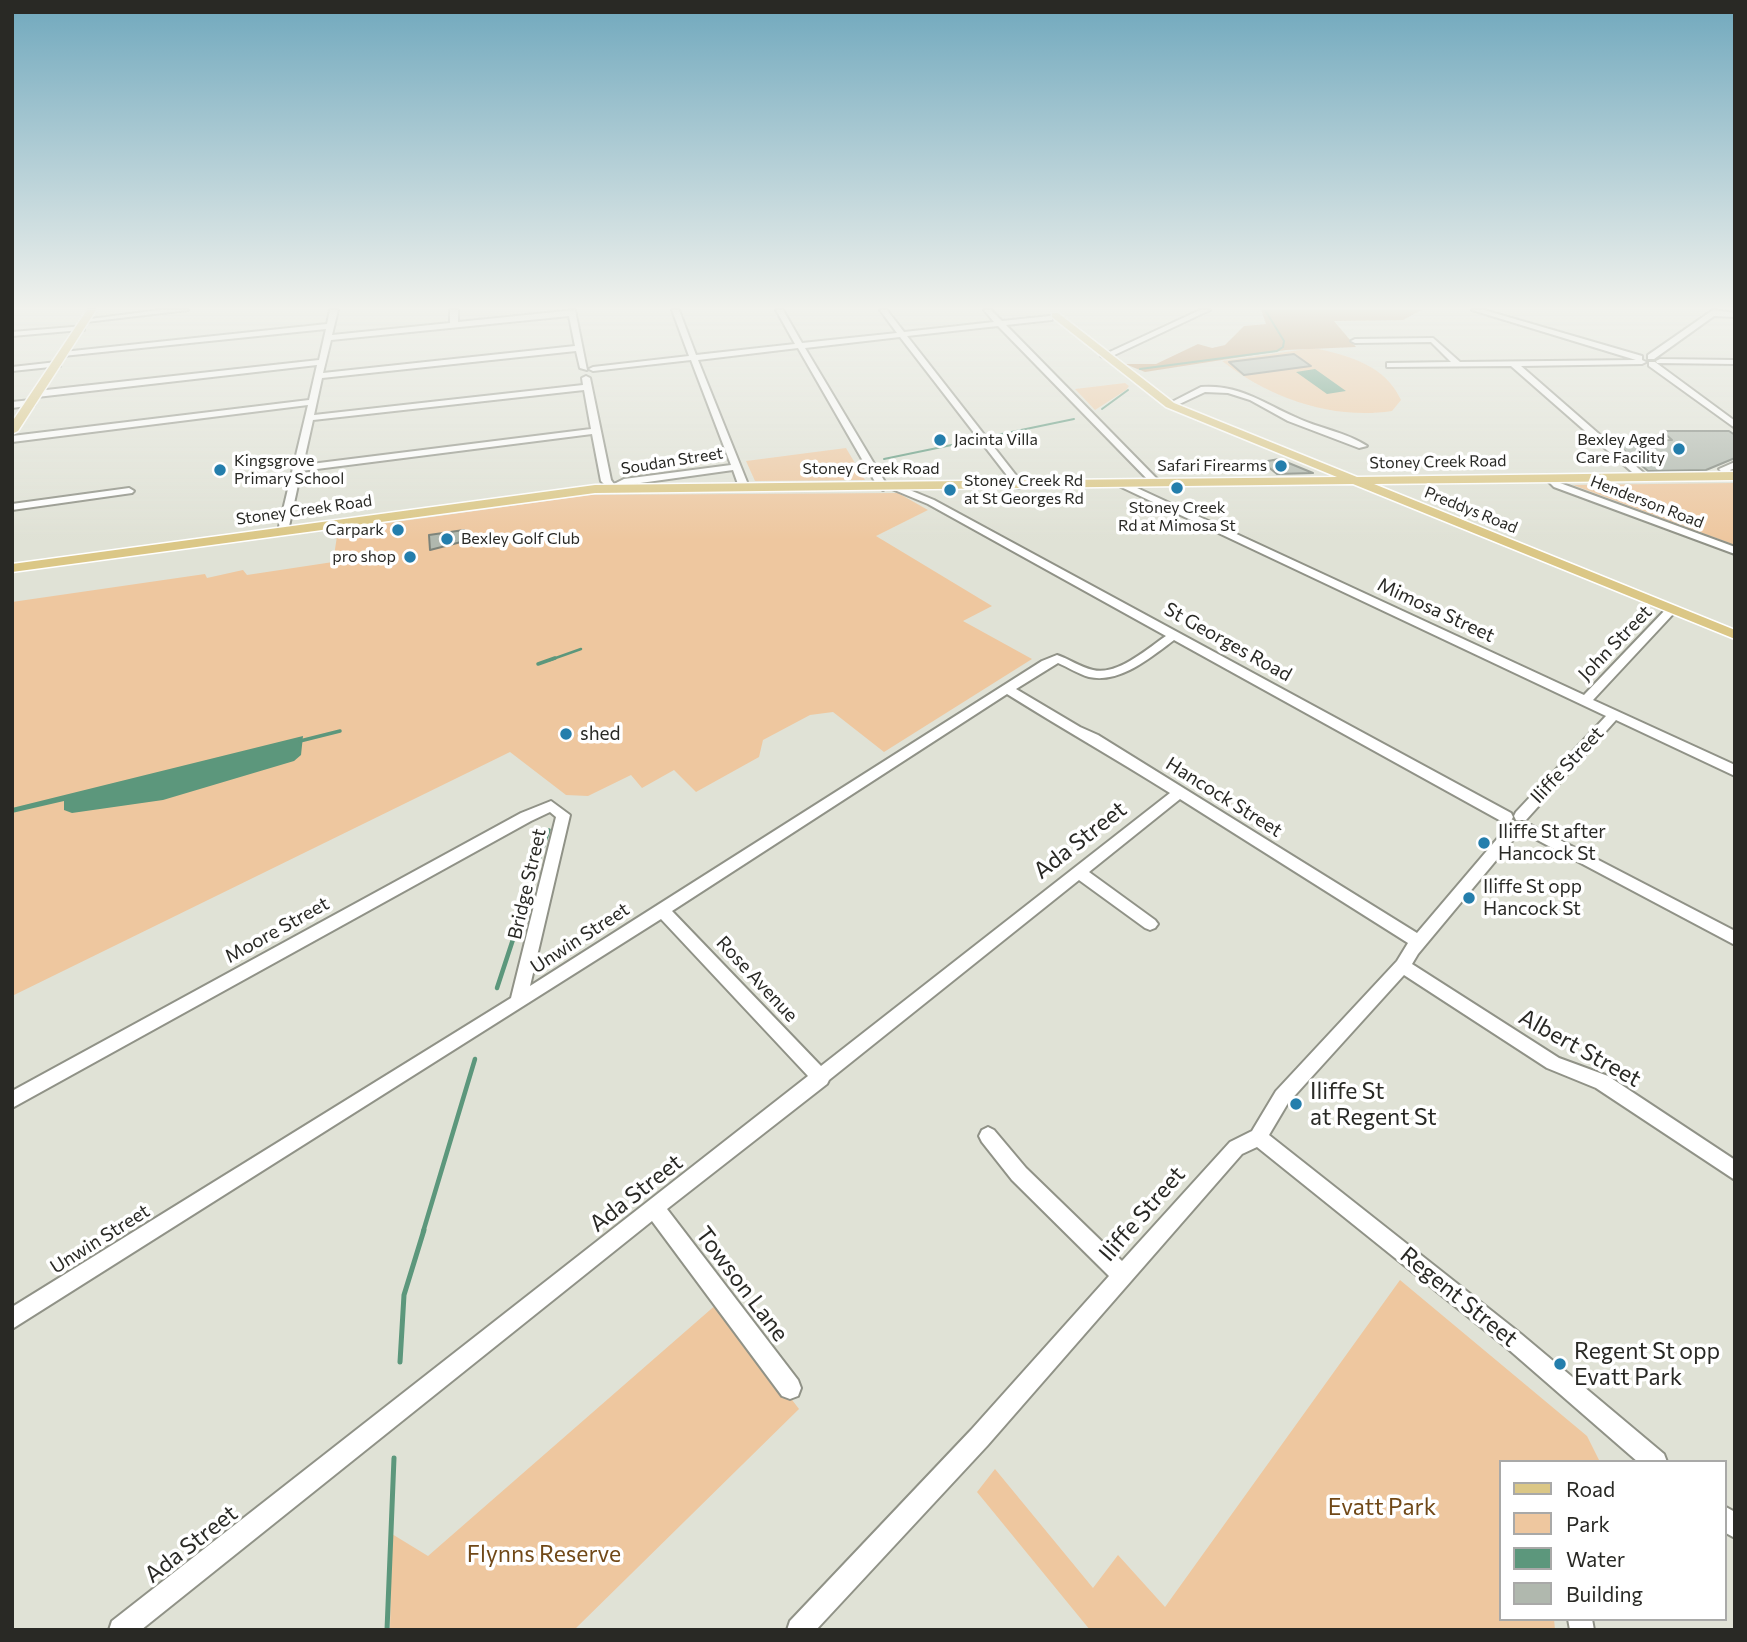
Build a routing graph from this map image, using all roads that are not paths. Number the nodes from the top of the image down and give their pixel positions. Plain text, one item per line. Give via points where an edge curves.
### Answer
1 (42, 387) edge
2 (125, 387) edge
3 (317, 387) edge
4 (587, 387) joint
5 (705, 387) edge
6 (826, 387) edge
7 (942, 387) edge
8 (1062, 387) edge
9 (1146, 387) edge
10 (1540, 387) edge
11 (1686, 387) edge
12 (34, 398) junction
13 (313, 402) junction
14 (12, 405) edge
15 (1170, 405) junction
16 (1713, 409) junction
17 (1735, 409) edge
18 (309, 418) junction
19 (1735, 425) edge
20 (12, 431) edge
21 (595, 431) junction
22 (12, 439) edge
23 (1362, 446) dead end
24 (736, 467) junction
25 (297, 470) junction
26 (1733, 473) edge
27 (1643, 477) junction
28 (1550, 478) junction
29 (1355, 481) junction
30 (1156, 483) junction
31 (1122, 484) junction
32 (1019, 485) junction
33 (934, 486) junction
34 (744, 487) junction
35 (889, 487) junction
36 (613, 488) junction
37 (129, 491) dead end
38 (931, 502) junction
39 (12, 506) edge
40 (283, 530) junction
41 (1735, 551) edge
42 (12, 568) edge
43 (1671, 610) junction
44 (1174, 635) junction
45 (1735, 635) edge
46 (1007, 689) junction
47 (1585, 701) junction
48 (1614, 715) junction
49 (1735, 771) edge
50 (1180, 792) junction
51 (563, 815) joint
52 (1513, 821) junction
53 (1079, 872) junction
54 (662, 910) junction
55 (1150, 924) dead end
56 (1735, 939) edge
57 (1419, 942) junction
58 (1403, 966) junction
59 (518, 1002) junction
60 (821, 1078) junction
61 (12, 1100) edge
62 (988, 1136) dead end
63 (1258, 1137) junction
64 (1735, 1171) edge
65 (655, 1209) junction
66 (1123, 1276) junction
67 (12, 1319) edge
68 (790, 1388) dead end
69 (1646, 1458) edge
70 (121, 1630) edge
71 (800, 1630) edge

1 - 12 main road
2 - 12 street
3 - 13 street
4 - 18 street
4 - 21 street
5 - 24 street
6 - 35 street
7 - 32 street
8 - 30 street
9 - 15 main road, Preddys Road
10 - 27 street
11 - 16 street
12 - 14 street
12 - 20 main road
13 - 18 street
13 - 22 street
15 - 23 street via 1204,389 1228,391 1253,397 1291,419
15 - 29 main road, Preddys Road
16 - 17 street
16 - 19 street
18 - 25 street
21 - 25 street
21 - 36 street via 606,481
24 - 34 street
24 - 36 street, Soudan Street via 624,482
25 - 40 street
26 - 27 main road, Stoney Creek Road
27 - 28 main road, Stoney Creek Road
28 - 29 main road, Stoney Creek Road
28 - 41 street, Henderson Road via 1557,485
29 - 30 main road, Stoney Creek Road
29 - 43 main road, Preddys Road
30 - 31 main road, Stoney Creek Road
31 - 32 main road, Stoney Creek Road
31 - 47 street, Mimosa Street
32 - 33 main road, Stoney Creek Road
33 - 35 main road, Stoney Creek Road
33 - 38 street via 923,492
34 - 35 main road, Stoney Creek Road
34 - 36 main road, Stoney Creek Road
35 - 38 street, St Georges Road
36 - 40 main road, Stoney Creek Road
37 - 39 street
38 - 44 street, St Georges Road
40 - 42 main road, Stoney Creek Road
43 - 45 main road, Preddys Road
43 - 47 street, John Street
44 - 46 street, Unwin Street via 1107,674 1093,675 1057,659
44 - 52 street, St Georges Road
46 - 50 street, Hancock Street
46 - 54 street, Unwin Street
47 - 48 street, Mimosa Street
48 - 49 street, Mimosa Street
48 - 52 street, Iliffe Street
50 - 53 street, Ada Street
50 - 57 street, Hancock Street
51 - 59 street, Bridge Street
51 - 61 street, Moore Street via 551,806 526,817
52 - 56 street via 1521,833 1531,830
52 - 57 street, Iliffe Street
53 - 55 street
53 - 60 street, Ada Street
54 - 59 street, Unwin Street
54 - 60 street, Rose Avenue
57 - 58 street, Iliffe Street
58 - 63 street, Iliffe Street via 1282,1097
58 - 64 street, Albert Street via 1553,1063 1602,1082
59 - 67 street, Unwin Street
60 - 65 street, Ada Street
62 - 66 street via 1019,1174
63 - 66 street, Iliffe Street via 1236,1148
63 - 69 street, Regent Street via 1514,1341
65 - 68 street, Towson Lane
65 - 70 street, Ada Street
66 - 71 street, Iliffe Street

